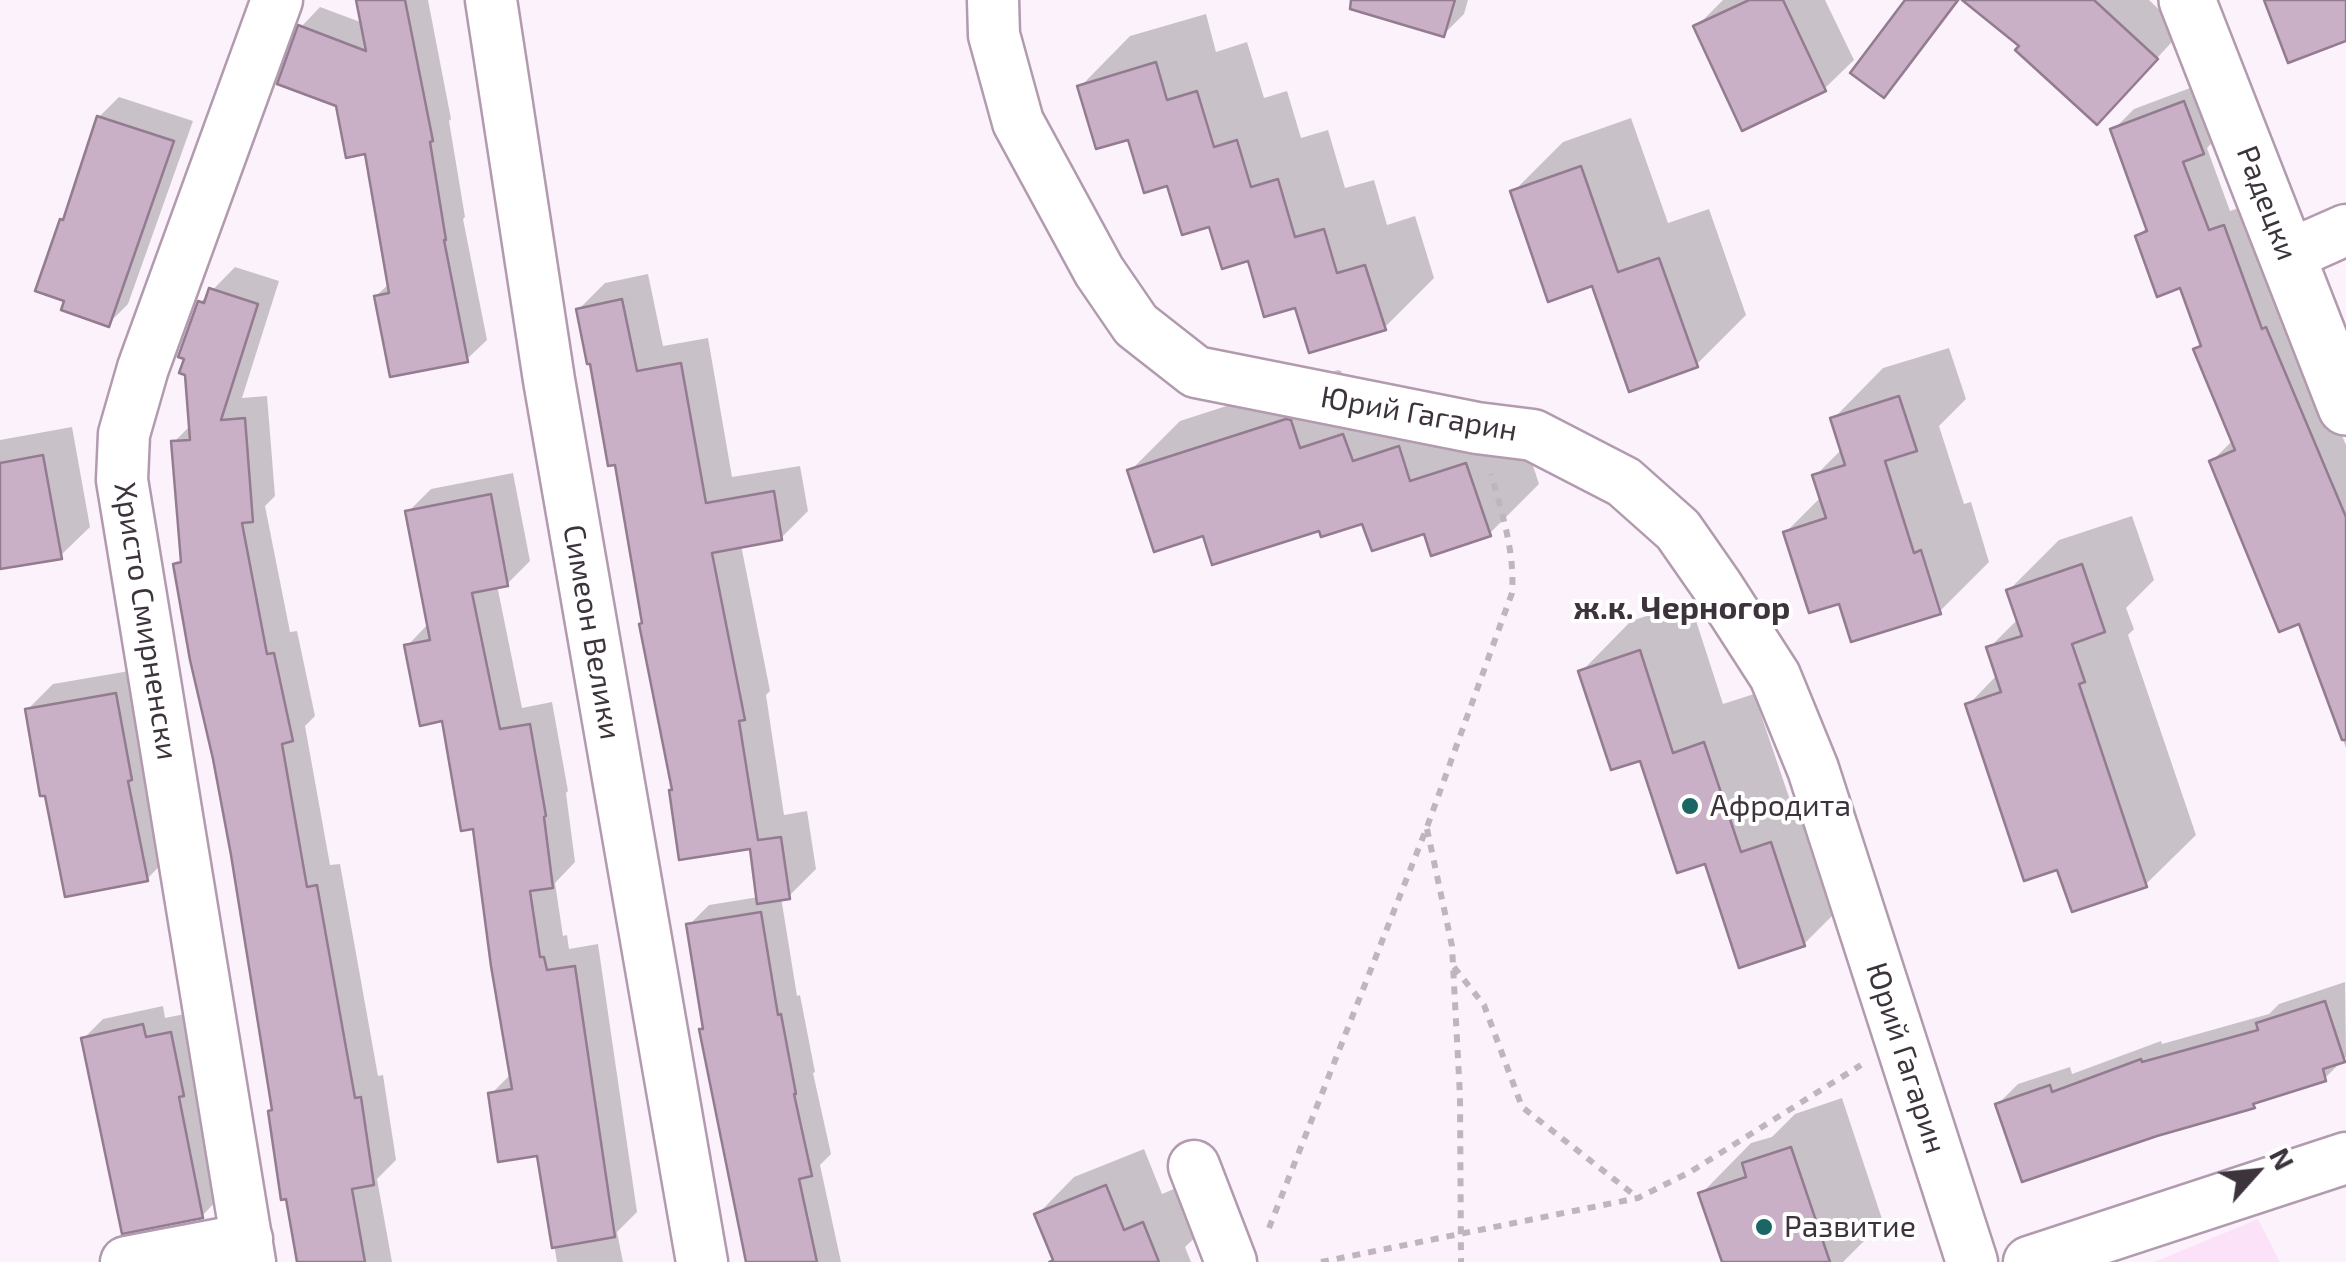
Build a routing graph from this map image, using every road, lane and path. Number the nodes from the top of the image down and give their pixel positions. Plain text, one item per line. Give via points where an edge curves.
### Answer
1 (276, 0) edge
2 (491, 0) edge
3 (993, 0) edge
4 (2188, 0) edge
5 (2346, 230) edge
6 (2287, 256) junction
7 (2346, 407) edge
8 (1477, 428) junction
9 (1427, 827) junction
10 (1453, 966) junction
11 (1900, 1040) junction
12 (2346, 1158) edge
13 (1194, 1166) dead end
14 (1638, 1198) junction
15 (1460, 1235) junction
16 (248, 1250) edge
17 (1247, 1253) edge
18 (126, 1262) edge
19 (702, 1262) edge
20 (1321, 1262) edge
21 (1461, 1262) edge
22 (1972, 1262) edge
23 (2029, 1262) edge

1 - 16 street, Христо Смирненски via 143,368 124,434 122,480
2 - 19 street, Симеон Велики via 552,399
3 - 8 street, Юрий Гагарин via 994,35 1018,122 1136,325 1196,372
4 - 6 street, Радецки
5 - 6 street
6 - 7 street, Радецки
8 - 9 path via 1505,522 1512,593
8 - 11 street, Юрий Гагарин via 1533,435 1624,482 1678,530 1718,586 1775,676 1813,769
9 - 10 path
9 - 17 path
10 - 14 path via 1484,1004 1522,1106
10 - 15 path
11 - 14 path
11 - 22 street, Юрий Гагарин
12 - 23 street
13 - 17 street
14 - 15 path
15 - 20 path
15 - 21 path
16 - 18 street

